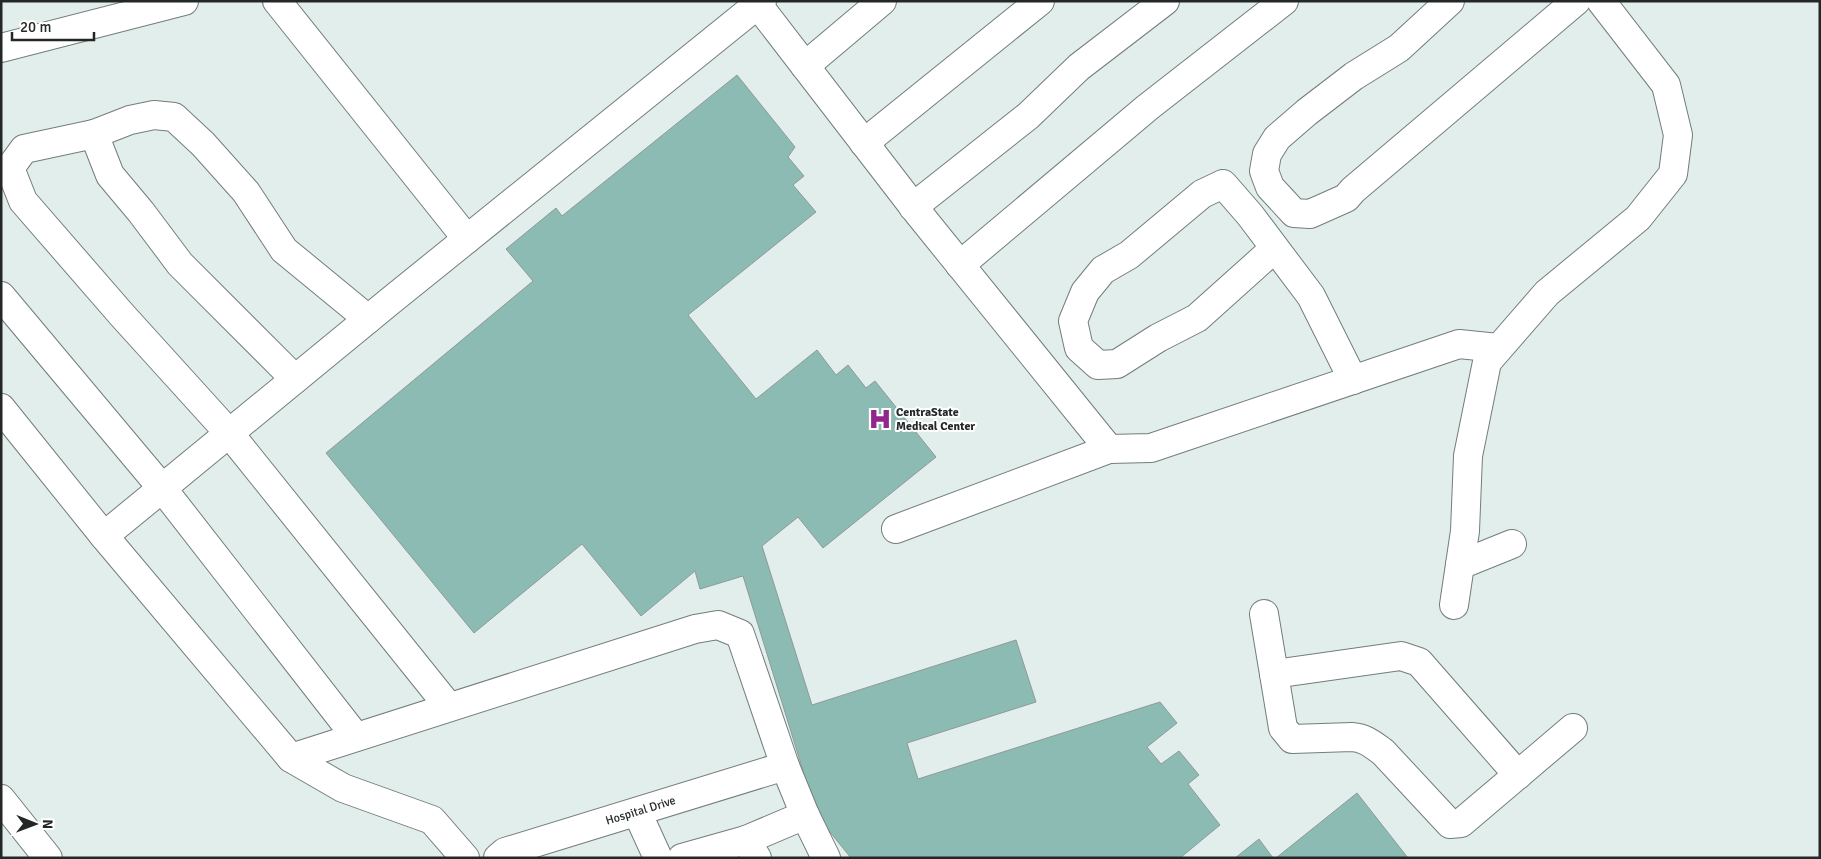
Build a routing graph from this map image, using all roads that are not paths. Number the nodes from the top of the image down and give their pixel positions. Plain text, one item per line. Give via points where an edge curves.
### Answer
1 (184, 1) edge
2 (277, 1) edge
3 (882, 1) edge
4 (1040, 1) edge
5 (1165, 1) edge
6 (1284, 1) edge
7 (1450, 1) edge
8 (1576, 1) edge
9 (1601, 1) edge
10 (758, 2) edge
11 (1, 48) edge
12 (805, 66) junction
13 (94, 134) junction
14 (864, 143) junction
15 (6, 168) edge
16 (913, 207) junction
17 (467, 239) junction
18 (1275, 248) junction
19 (960, 265) junction
20 (1, 296) edge
21 (368, 319) junction
22 (1498, 348) junction
23 (295, 379) junction
24 (1352, 380) junction
25 (1, 408) edge
26 (230, 432) junction
27 (1109, 449) junction
28 (162, 488) junction
29 (896, 529) dead end
30 (104, 536) junction
31 (1512, 544) dead end
32 (1460, 564) junction
33 (1454, 605) dead end
34 (1264, 614) dead end
35 (1274, 674) junction
36 (449, 707) junction
37 (1573, 728) dead end
38 (356, 737) junction
39 (291, 758) junction
40 (785, 766) junction
41 (1518, 775) junction
42 (1, 799) edge
43 (637, 812) junction
44 (805, 815) junction
45 (752, 849) edge
46 (48, 858) edge
47 (465, 858) edge
48 (498, 858) edge
49 (658, 858) edge
50 (682, 858) edge
51 (826, 858) edge

1 - 11 street
2 - 17 street
3 - 12 street
4 - 14 street
5 - 16 street via 1079,67 1028,116
6 - 19 street via 1148,107
7 - 8 street via 1399,48 1354,76 1277,138 1267,154 1264,171 1270,187 1294,213 1310,214 1346,198
9 - 22 street via 1666,85 1678,135 1673,174 1638,218 1547,292
10 - 12 street
10 - 17 street
12 - 14 street
13 - 15 street via 24,149
13 - 21 street via 130,120 154,115 174,117 246,192 284,250
13 - 23 street via 110,176 180,264
14 - 16 street
15 - 26 street via 23,201
16 - 19 street
17 - 21 street
18 - 18 street via 1223,184 1202,194 1129,255 1103,270 1085,292 1073,321 1079,348 1098,366 1117,364 1197,318
18 - 24 street via 1311,296
19 - 27 street
20 - 28 street
21 - 23 street
22 - 24 street via 1458,344
22 - 32 street via 1486,362 1468,456 1465,531
23 - 26 street
24 - 27 street via 1152,448
25 - 30 street
26 - 28 street
26 - 36 street
27 - 29 street
28 - 30 street
28 - 38 street
30 - 39 street
31 - 32 street
32 - 33 street
34 - 35 street
35 - 41 street via 1401,656 1419,662
35 - 41 street via 1284,728 1292,738 1352,737 1371,742 1450,824 1461,823
36 - 38 street
36 - 40 street via 695,629 718,625 740,634
37 - 41 street
38 - 39 street
39 - 47 street via 343,788 432,820
40 - 43 street, Hospital Drive
40 - 44 street
42 - 46 street
43 - 48 street, Hospital Drive via 505,852
43 - 49 street
44 - 45 street
44 - 51 street
45 - 50 street

